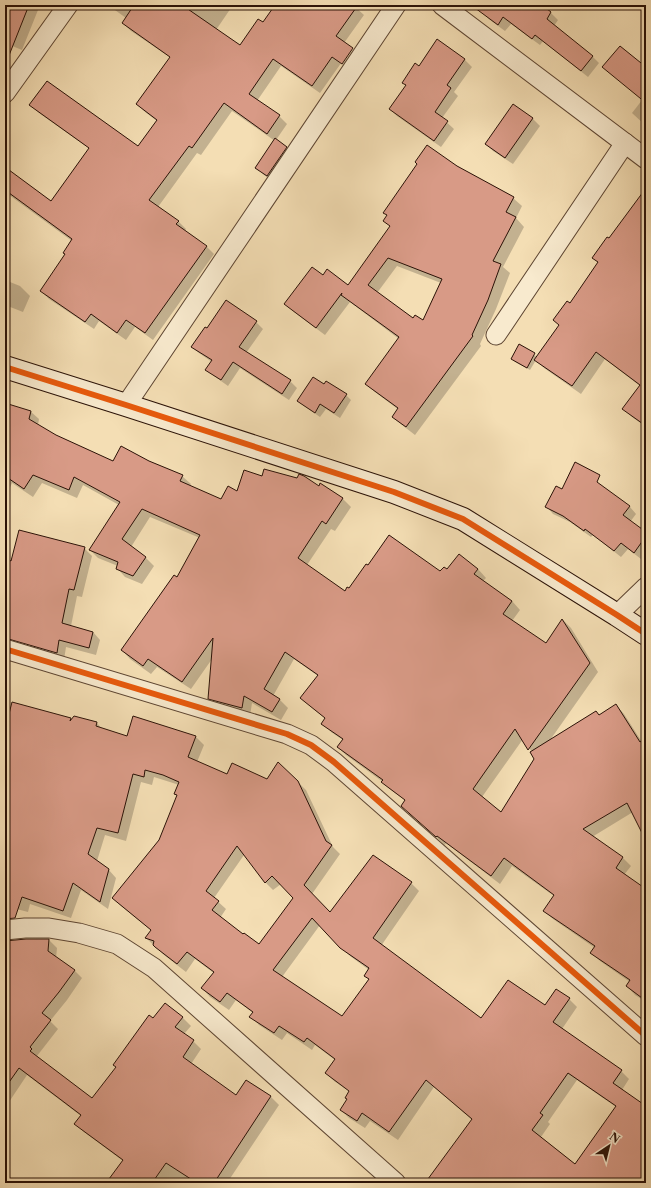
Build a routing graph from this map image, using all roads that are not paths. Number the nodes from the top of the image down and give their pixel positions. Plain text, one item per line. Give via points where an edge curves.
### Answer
1 (68, 5) edge
2 (396, 5) edge
3 (442, 5) edge
4 (11, 72) edge
5 (5, 93) edge
6 (625, 143) junction
7 (646, 159) edge
8 (496, 335) dead end
9 (5, 367) edge
10 (126, 404) junction
11 (646, 587) edge
12 (617, 615) junction
13 (646, 634) edge
14 (5, 649) edge
15 (5, 930) edge
16 (646, 1036) edge
17 (396, 1183) edge

1 - 4 street
2 - 10 street
3 - 6 street
4 - 5 street
6 - 7 street
6 - 8 street
9 - 10 street
10 - 12 street via 394,492 463,519
11 - 12 street
12 - 13 street
14 - 16 street via 287,734 311,745 334,762
15 - 17 street via 49,928 79,933 117,944 154,968

